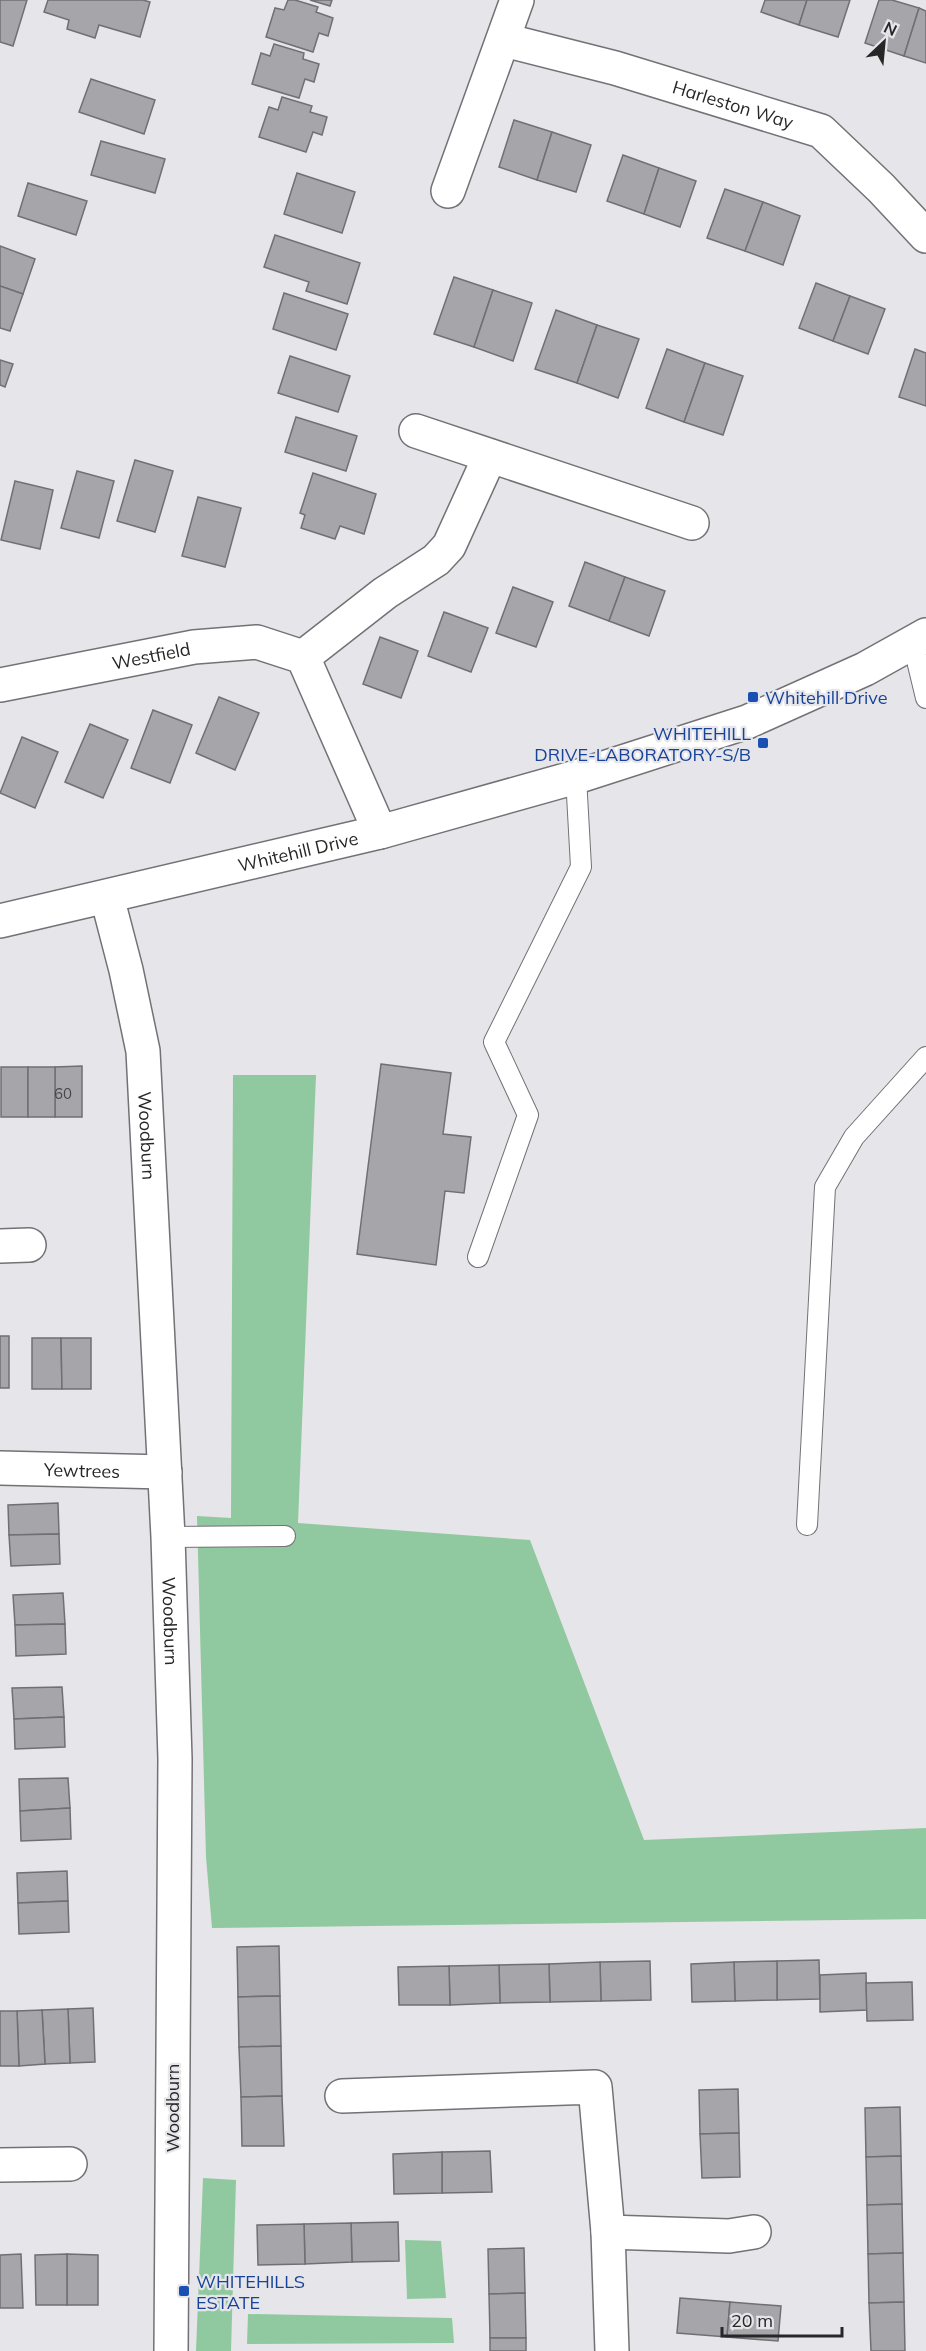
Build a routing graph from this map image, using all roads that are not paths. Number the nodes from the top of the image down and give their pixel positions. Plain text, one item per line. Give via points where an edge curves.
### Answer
1 (517, 0) edge
2 (504, 40) junction
3 (448, 191) dead end
4 (926, 236) edge
5 (416, 431) dead end
6 (489, 456) junction
7 (692, 523) dead end
8 (919, 640) edge
9 (303, 657) junction
10 (0, 685) edge
11 (926, 698) edge
12 (576, 777) junction
13 (380, 832) junction
14 (107, 897) junction
15 (0, 921) edge
16 (926, 1057) edge
17 (478, 1257) dead end
18 (0, 1468) edge
19 (165, 1472) junction
20 (807, 1526) dead end
21 (285, 1536) dead end
22 (168, 1537) junction
23 (342, 2096) dead end
24 (70, 2164) dead end
25 (0, 2165) edge
26 (608, 2232) junction
27 (754, 2232) dead end
28 (171, 2351) edge
29 (612, 2351) edge

1 - 2 street
2 - 3 street
2 - 4 street, Harleston Way via 615,68 821,131
5 - 6 street
6 - 7 street
6 - 9 street via 449,546 436,560 385,593
8 - 11 lane
8 - 12 street, Whitehill Drive via 747,722
9 - 10 street, Westfield via 257,642 194,647
9 - 13 street
12 - 13 street, Whitehill Drive
12 - 17 lane via 581,867 494,1042 528,1115
13 - 14 street, Whitehill Drive
14 - 15 street, Whitehill Drive
14 - 19 street, Woodburn via 143,1051
16 - 20 lane via 854,1137 825,1187
18 - 19 street, Yewtrees
19 - 22 street, Woodburn
21 - 22 lane
22 - 28 street, Woodburn via 175,1759
23 - 26 street via 595,2087
24 - 25 street
26 - 27 street via 729,2236
26 - 29 street

